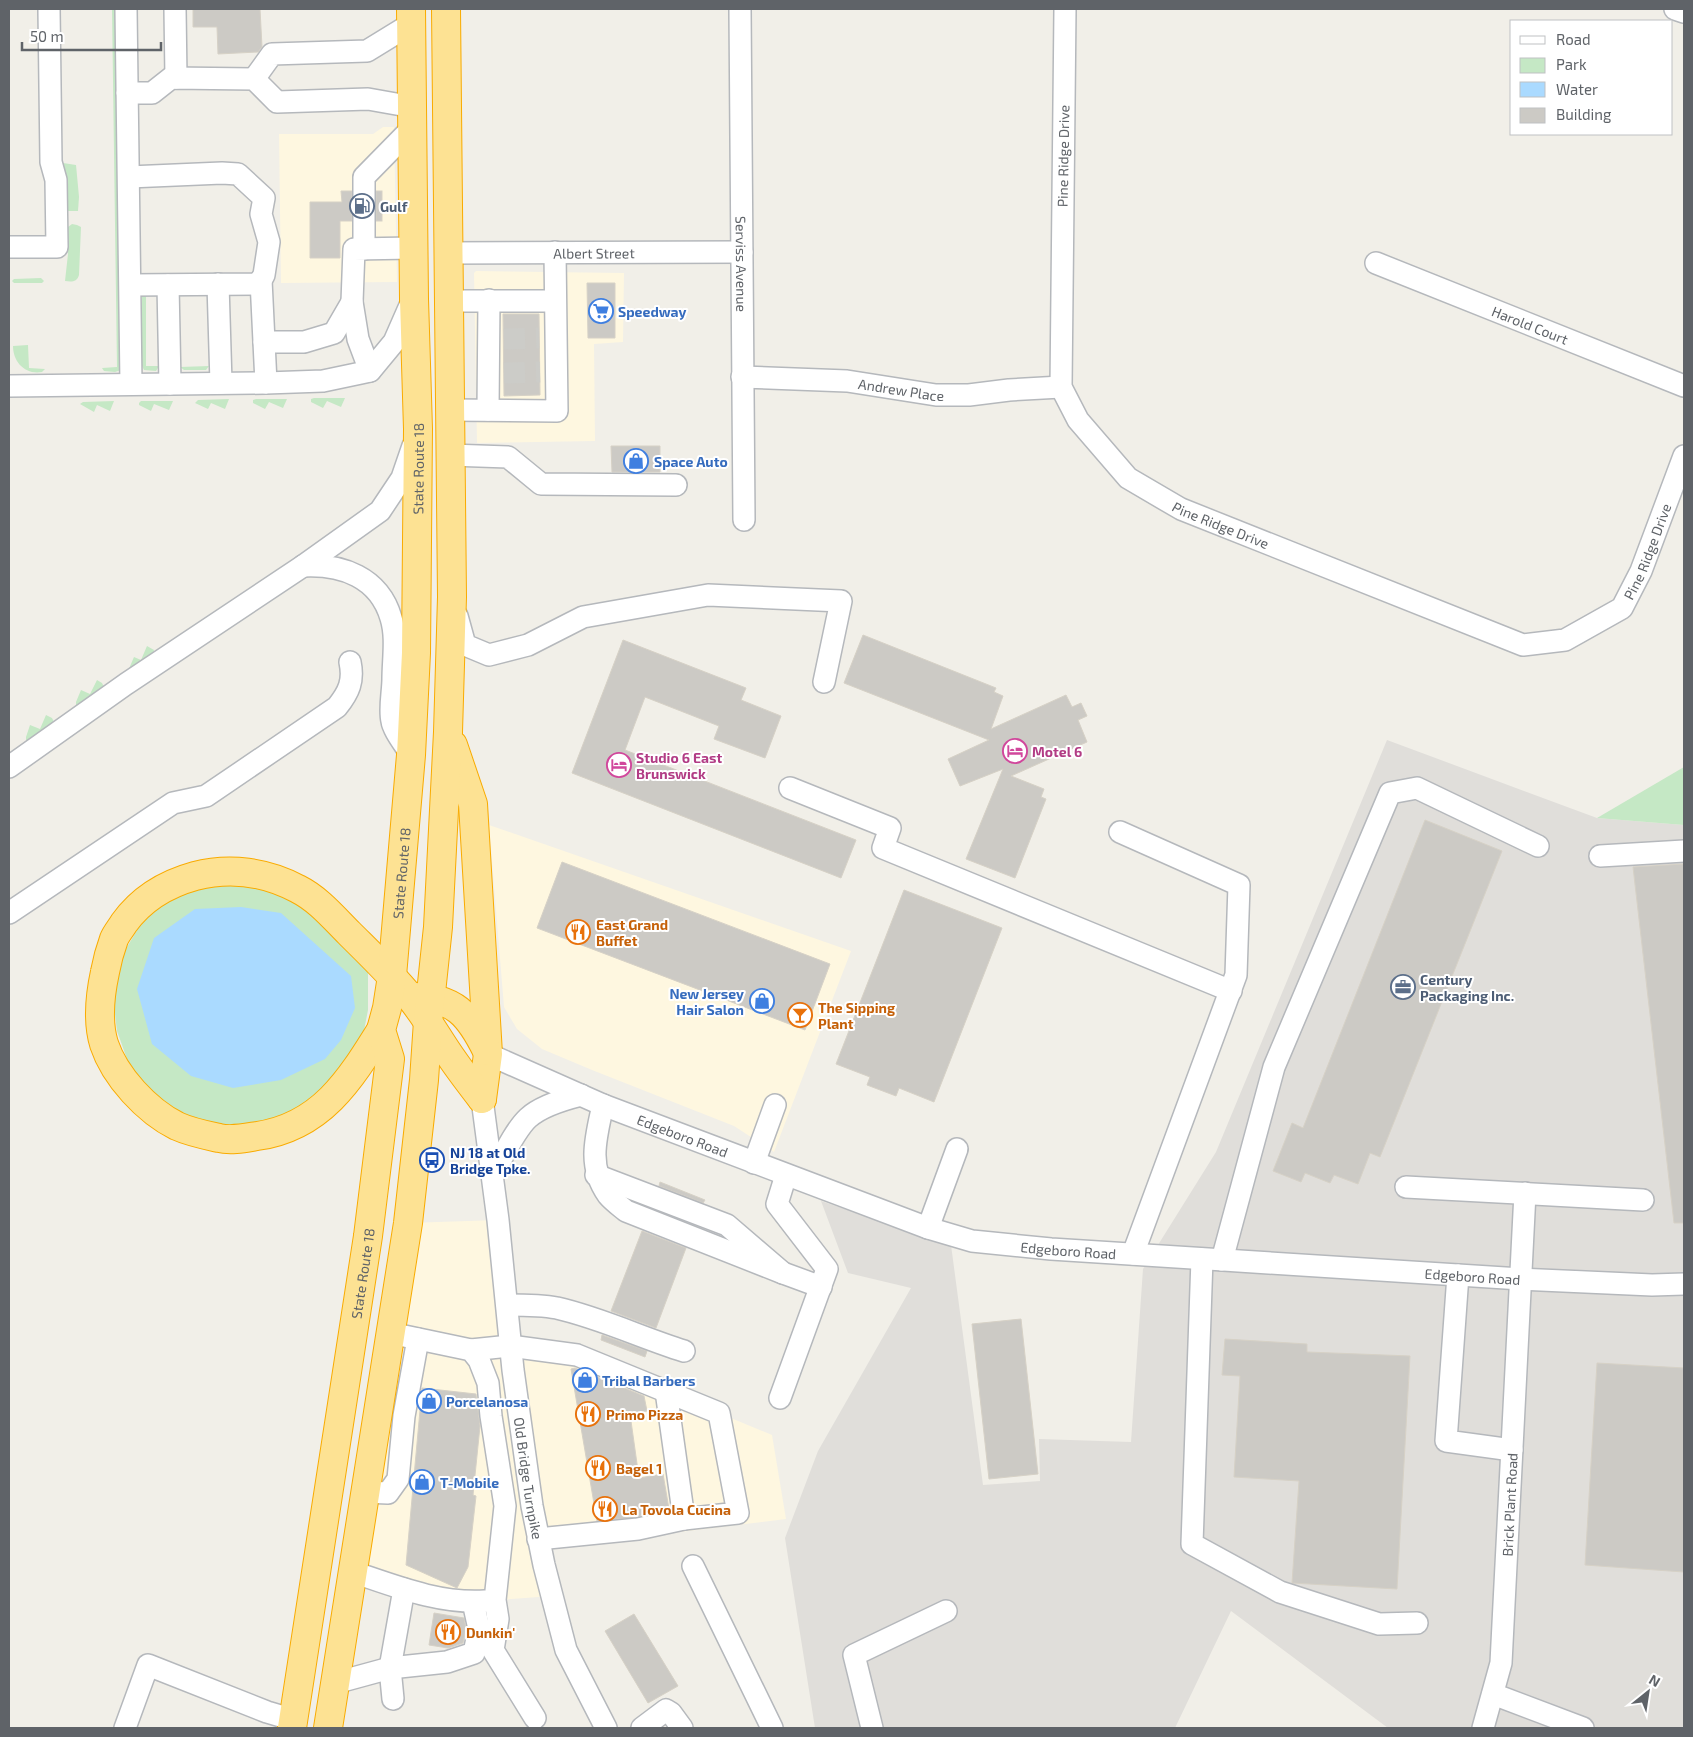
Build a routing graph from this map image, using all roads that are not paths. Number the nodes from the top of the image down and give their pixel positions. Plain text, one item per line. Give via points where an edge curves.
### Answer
1 (50, 9) edge
2 (126, 9) edge
3 (175, 9) edge
4 (446, 9) edge
5 (740, 9) edge
6 (1064, 9) edge
7 (1674, 9) edge
8 (1684, 12) edge
9 (411, 16) edge
10 (176, 78) junction
11 (254, 79) junction
12 (128, 93) junction
13 (413, 117) junction
14 (129, 177) junction
15 (9, 247) edge
16 (413, 248) junction
17 (364, 249) junction
18 (555, 252) junction
19 (742, 252) junction
20 (448, 253) junction
21 (1376, 263) dead end
22 (261, 280) junction
23 (218, 284) junction
24 (131, 285) junction
25 (168, 285) junction
26 (414, 299) junction
27 (449, 300) junction
28 (489, 300) junction
29 (555, 301) junction
30 (352, 302) junction
31 (334, 333) junction
32 (358, 339) junction
33 (264, 342) junction
34 (370, 371) junction
35 (742, 377) junction
36 (221, 383) junction
37 (266, 383) junction
38 (132, 384) junction
39 (170, 384) junction
40 (9, 386) edge
41 (1684, 386) edge
42 (1061, 387) junction
43 (450, 410) junction
44 (488, 410) junction
45 (418, 429) junction
46 (450, 455) junction
47 (1684, 456) edge
48 (676, 484) dead end
49 (744, 520) dead end
50 (303, 566) junction
51 (452, 597) junction
52 (350, 662) dead end
53 (824, 682) dead end
54 (448, 732) junction
55 (411, 755) junction
56 (9, 767) edge
57 (790, 788) dead end
58 (1120, 832) dead end
59 (1538, 846) dead end
60 (1684, 851) edge
61 (1600, 856) dead end
62 (9, 913) edge
63 (392, 976) junction
64 (1230, 991) junction
65 (412, 1014) junction
66 (488, 1054) junction
67 (582, 1095) junction
68 (482, 1099) junction
69 (603, 1105) junction
70 (775, 1105) dead end
71 (957, 1149) dead end
72 (754, 1163) junction
73 (493, 1174) junction
74 (786, 1176) junction
75 (1406, 1187) dead end
76 (1525, 1193) junction
77 (1643, 1200) dead end
78 (928, 1228) junction
79 (1133, 1254) junction
80 (1212, 1259) junction
81 (1458, 1275) junction
82 (824, 1278) junction
83 (1522, 1279) junction
84 (1684, 1284) edge
85 (507, 1305) junction
86 (390, 1333) junction
87 (418, 1339) junction
88 (510, 1346) junction
89 (471, 1350) junction
90 (684, 1351) dead end
91 (666, 1391) junction
92 (780, 1398) dead end
93 (1512, 1450) junction
94 (365, 1492) junction
95 (534, 1517) junction
96 (684, 1520) junction
97 (504, 1522) junction
98 (538, 1539) junction
99 (693, 1566) dead end
100 (353, 1572) junction
101 (404, 1589) junction
102 (495, 1600) junction
103 (473, 1602) junction
104 (946, 1611) dead end
105 (1417, 1623) dead end
106 (390, 1668) junction
107 (335, 1683) junction
108 (1493, 1694) junction
109 (393, 1699) dead end
110 (535, 1718) dead end
111 (293, 1724) edge
112 (125, 1728) edge
113 (328, 1728) edge
114 (606, 1728) edge
115 (642, 1728) edge
116 (682, 1728) edge
117 (772, 1728) edge
118 (872, 1728) edge
119 (1483, 1728) edge
120 (1583, 1728) edge

1 - 15 street via 51,162 56,180 57,247
2 - 12 street
3 - 10 street
4 - 20 highway, State Route 18
5 - 19 street, Serviss Avenue
6 - 42 street, Pine Ridge Drive
7 - 8 street
9 - 11 street via 368,51 272,54
9 - 13 highway, State Route 18
10 - 11 street
10 - 12 street via 171,78 152,93
11 - 13 street via 277,102 368,99
12 - 14 street
13 - 16 highway, State Route 18
13 - 17 street via 364,177
14 - 22 street via 238,174 264,198 261,214 269,242
14 - 24 street
16 - 17 street
16 - 26 highway, State Route 18
17 - 30 street via 354,249
18 - 19 street, Albert Street
18 - 20 street, Albert Street
18 - 29 street
19 - 35 street, Serviss Avenue
20 - 27 highway, State Route 18
21 - 41 street, Harold Court
22 - 23 street via 256,284
22 - 33 street
23 - 25 street
23 - 36 street
24 - 25 street
24 - 38 street
25 - 39 street
26 - 34 street via 394,342
26 - 45 highway, State Route 18
27 - 28 street
27 - 43 highway, State Route 18
28 - 29 street
28 - 44 street via 496,339 496,374
29 - 44 street via 547,337 548,372 557,411
30 - 31 street
30 - 32 street
31 - 32 street
31 - 33 street via 304,342
32 - 34 street
33 - 37 street
34 - 37 street via 323,381
35 - 42 street, Andrew Place via 847,381 936,395
35 - 49 street, Serviss Avenue
36 - 37 street
36 - 39 street
38 - 39 street
38 - 40 street
42 - 47 street, Pine Ridge Drive via 1078,420 1128,478 1182,509 1523,645 1565,640 1622,608 1641,571
43 - 44 street
43 - 46 highway, State Route 18
45 - 50 street via 402,478 380,511
45 - 55 highway, State Route 18 via 416,653
46 - 48 street via 508,457 541,484
46 - 51 highway, State Route 18
50 - 55 street via 319,565 349,571 382,597 392,618 394,638 392,722
50 - 56 street
51 - 53 street via 465,645 489,656 528,645 583,617 708,595 840,601
51 - 54 highway, State Route 18
52 - 62 street via 352,684 337,707 206,796 173,802
54 - 65 highway, State Route 18 via 438,927
54 - 66 highway via 473,804
55 - 63 highway, State Route 18
57 - 64 street via 890,828 883,848
58 - 64 street via 1239,885 1236,975
59 - 80 street via 1418,788 1390,793 1274,1066
60 - 61 street
63 - 65 highway, State Route 18
63 - 65 highway via 318,901 298,888 241,871 209,872 163,888 137,906 114,938 101,990 104,1044 118,1072 141,1101 178,1126 225,1139 273,1134 317,1111
64 - 79 street
65 - 66 highway via 465,1049
65 - 68 highway
65 - 86 highway, State Route 18 via 424,1080 408,1223
65 - 111 highway, State Route 18 via 390,1059 371,1216
66 - 67 street, Edgeboro Road
66 - 68 highway
67 - 69 street, Edgeboro Road
67 - 73 street via 562,1100 529,1117
68 - 73 street, Old Bridge Turnpike
69 - 72 street, Edgeboro Road
69 - 82 street via 594,1151 596,1175 727,1225 783,1273
70 - 72 street
71 - 78 street
72 - 74 street, Edgeboro Road
73 - 85 street, Old Bridge Turnpike
74 - 78 street, Edgeboro Road
74 - 82 street via 777,1204
75 - 76 street
76 - 77 street
76 - 83 street, Brick Plant Road
78 - 79 street, Edgeboro Road via 995,1244
79 - 80 street, Edgeboro Road
80 - 81 street, Edgeboro Road
80 - 105 street via 1192,1544 1280,1592 1380,1624
81 - 83 street, Edgeboro Road
81 - 93 street via 1446,1441
82 - 92 street
83 - 84 street, Edgeboro Road
83 - 93 street, Brick Plant Road
85 - 88 street, Old Bridge Turnpike
85 - 90 street via 557,1308
86 - 87 street
86 - 94 highway, State Route 18
87 - 89 street
87 - 94 street via 404,1416 398,1479 388,1493
88 - 89 street
88 - 91 street via 577,1354
88 - 95 street, Old Bridge Turnpike
89 - 97 street via 479,1360 488,1383 505,1506
91 - 96 street
91 - 96 street via 719,1413 738,1513
93 - 108 street, Brick Plant Road via 1501,1663
94 - 100 highway, State Route 18
95 - 97 street
95 - 98 street, Old Bridge Turnpike
96 - 98 street via 638,1529
97 - 102 street
98 - 114 street, Old Bridge Turnpike via 566,1650
99 - 117 street
100 - 101 street
100 - 107 highway, State Route 18
101 - 103 street
101 - 106 street
102 - 103 street
102 - 110 street via 498,1619 493,1650
103 - 106 street via 479,1629 474,1653 448,1662
104 - 118 street via 854,1655
106 - 107 street
106 - 109 street
107 - 113 highway, State Route 18
108 - 119 street, Brick Plant Road
108 - 120 street
111 - 112 street via 148,1665
115 - 116 street via 666,1710

